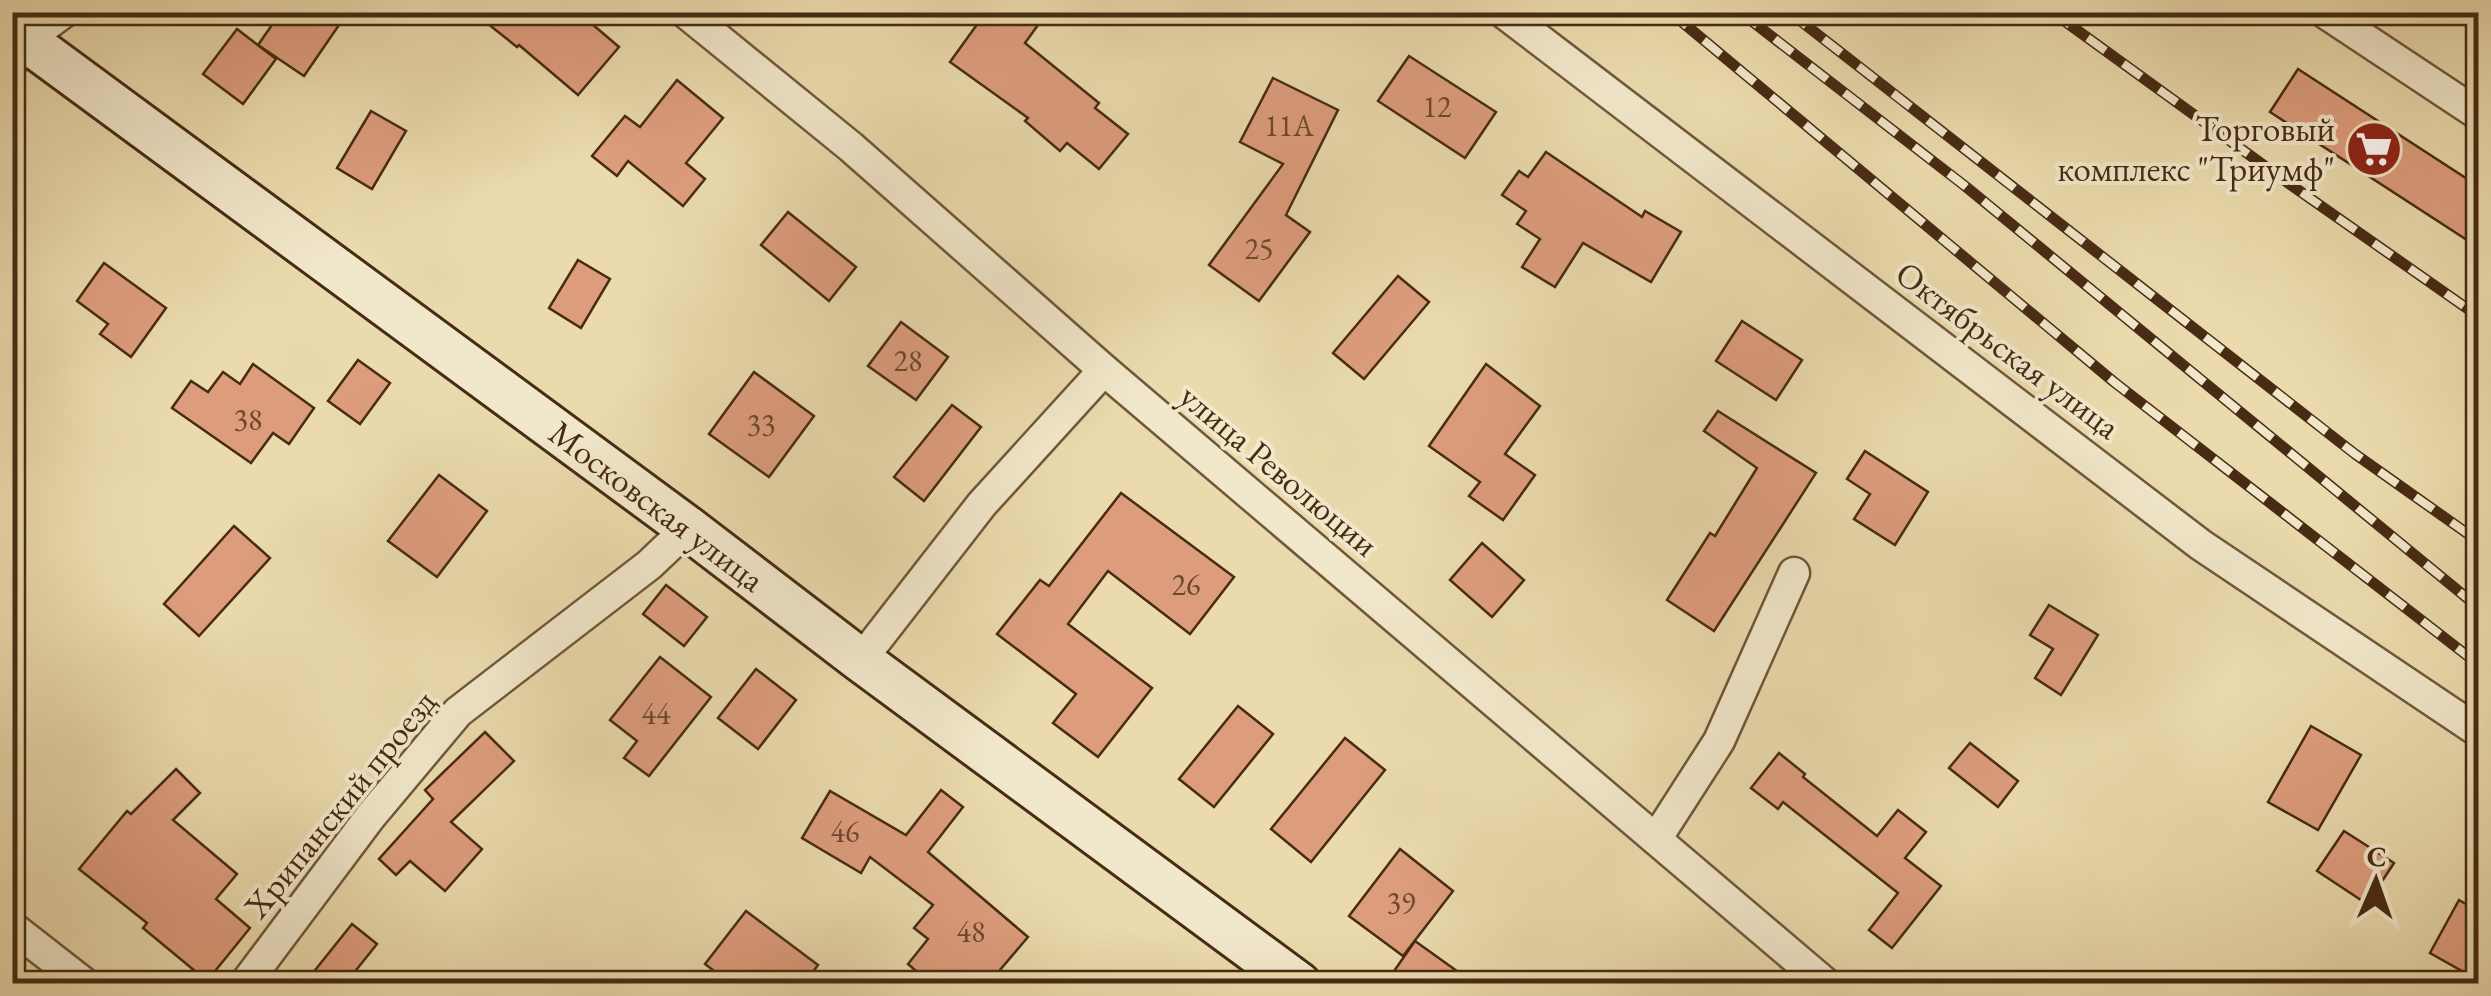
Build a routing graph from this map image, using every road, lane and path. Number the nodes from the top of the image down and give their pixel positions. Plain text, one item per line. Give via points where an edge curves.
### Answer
1 (64, 12) edge
2 (685, 12) edge
3 (1504, 12) edge
4 (2324, 12) edge
5 (17, 44) edge
6 (2478, 114) edge
7 (1104, 370) junction
8 (688, 528) junction
9 (1794, 573) dead end
10 (859, 659) junction
11 (2478, 731) edge
12 (1656, 839) junction
13 (12, 927) edge
14 (85, 984) edge
15 (245, 984) edge
16 (1299, 984) edge
17 (1826, 984) edge

1 - 5 street
2 - 7 street, улица Революции via 851,147
3 - 11 street, Октябрьская улица via 2201,545
4 - 6 street
5 - 8 street, Московская улица
7 - 10 street via 982,504
7 - 12 street, улица Революции
8 - 10 street, Московская улица
8 - 15 street, Хрипанский проезд via 458,712 370,816
9 - 12 street via 1718,741
10 - 16 street, Московская улица
12 - 17 street, улица Революции
13 - 14 street

